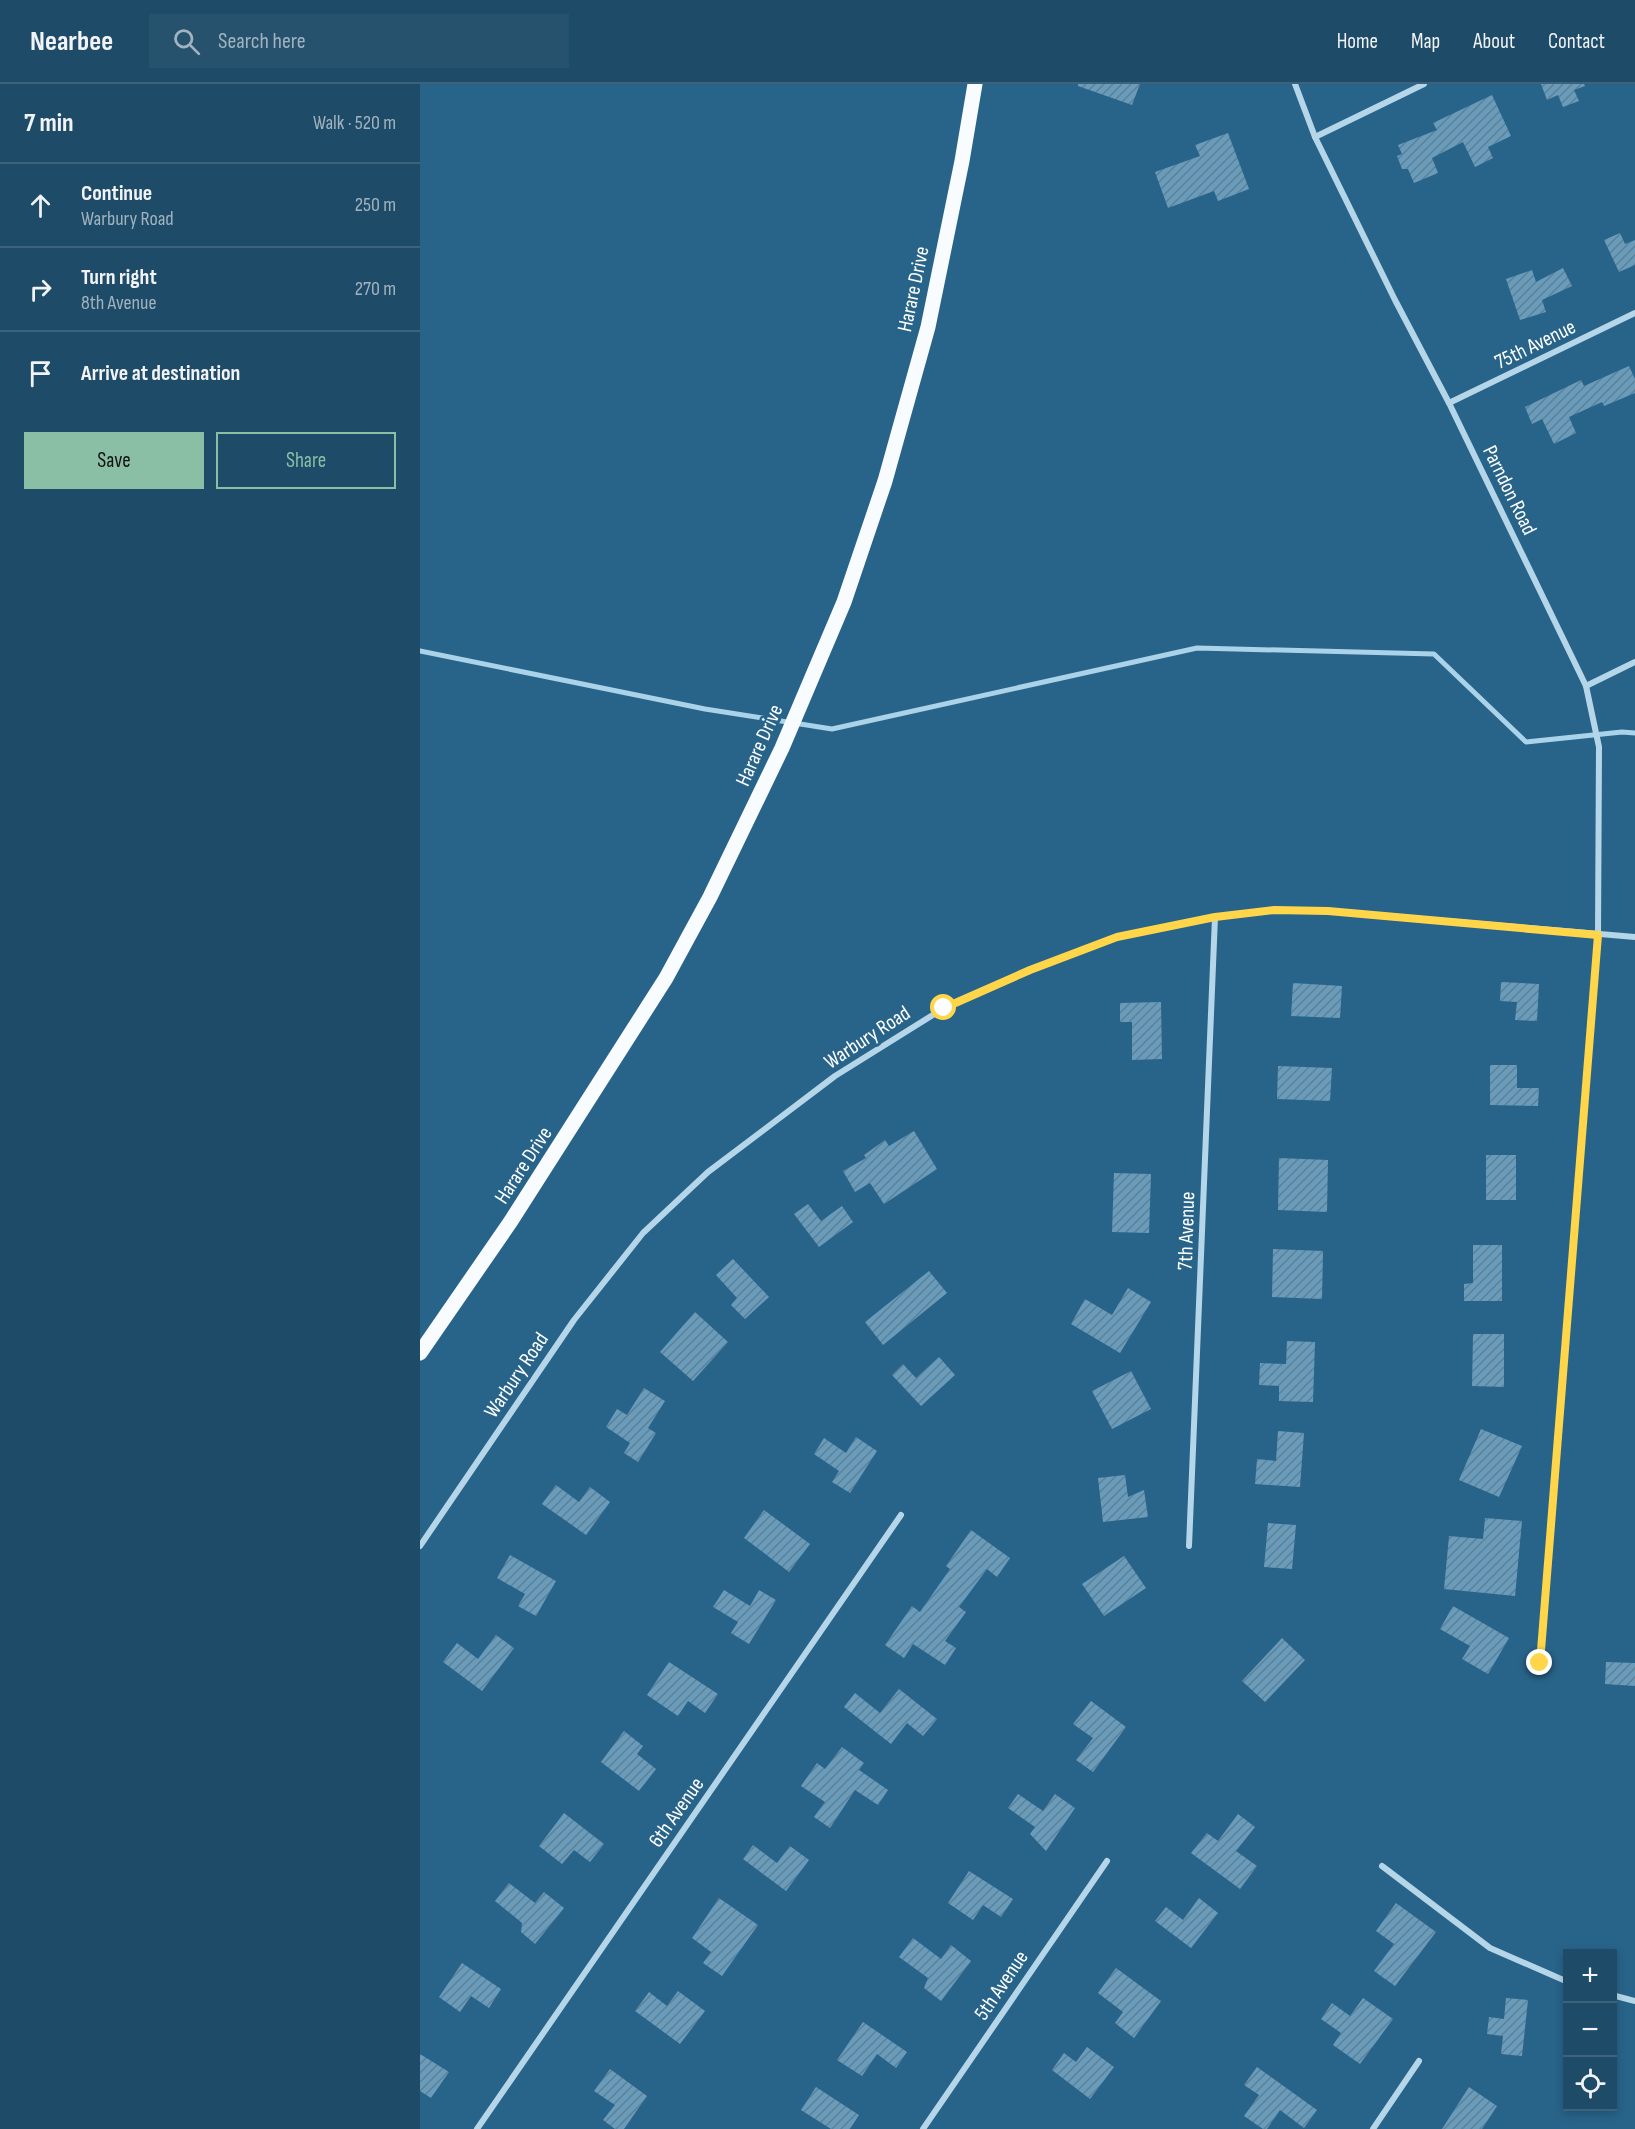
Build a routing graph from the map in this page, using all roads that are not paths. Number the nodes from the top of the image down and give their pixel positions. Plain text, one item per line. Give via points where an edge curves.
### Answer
1 (975, 84) edge
2 (1295, 84) edge
3 (1424, 84) edge
4 (1315, 137) junction
5 (1635, 313) edge
6 (1449, 403) junction
7 (1635, 662) edge
8 (1586, 686) junction
9 (1215, 917) junction
10 (1598, 935) junction
11 (1635, 937) edge
12 (420, 1353) edge
13 (901, 1515) dead end
14 (420, 1546) edge
15 (1189, 1546) dead end
16 (1540, 1663) dead end
17 (1107, 1861) dead end
18 (1382, 1866) dead end
19 (1563, 1980) edge
20 (1617, 1996) edge
21 (1635, 2001) edge
22 (1419, 2061) dead end
23 (477, 2129) edge
24 (923, 2129) edge
25 (1373, 2129) edge

1 - 12 main road, Harare Drive via 928,327 890,460 844,602 782,748 666,978 511,1221
2 - 4 street, Parndon Road
3 - 4 street
4 - 6 street, Parndon Road
5 - 6 street, 75th Avenue
6 - 8 street, Parndon Road
7 - 8 street
8 - 10 street, Parndon Road via 1599,747
9 - 10 street, Warbury Road via 1274,910 1328,911
9 - 14 street, Warbury Road via 1117,937 944,1008 835,1076 708,1172 643,1233 574,1320
9 - 15 street, 7th Avenue
10 - 11 street, Warbury Road
10 - 16 street, Parndon Road
13 - 23 street, 6th Avenue
17 - 24 street, 5th Avenue
18 - 19 street via 1490,1948
20 - 21 street
22 - 25 street

